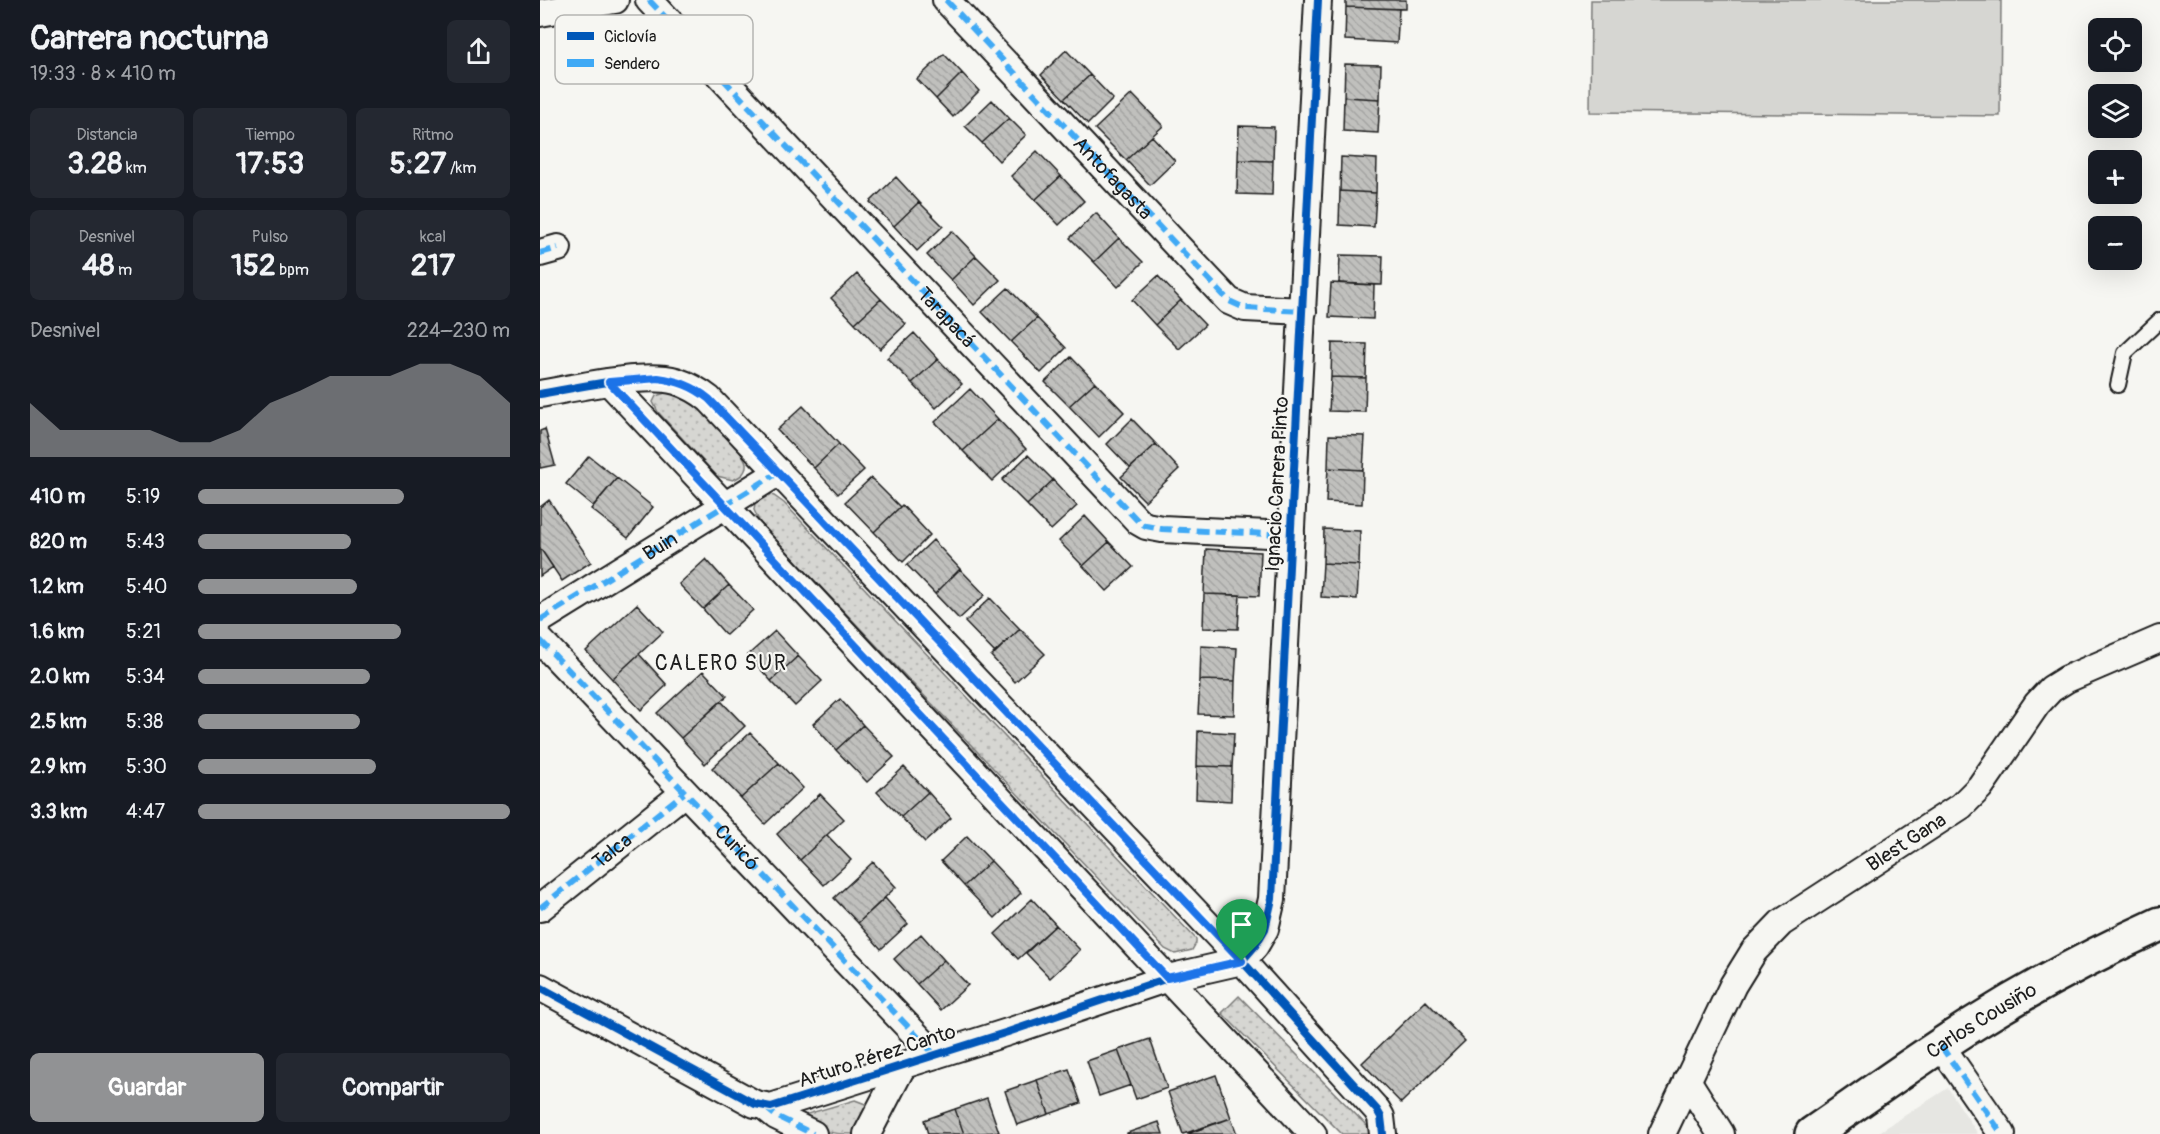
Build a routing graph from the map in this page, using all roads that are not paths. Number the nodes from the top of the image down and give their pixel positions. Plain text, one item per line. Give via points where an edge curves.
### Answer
1 (615, 0) edge
2 (649, 0) edge
3 (946, 0) edge
4 (1318, 0) edge
5 (540, 13) edge
6 (663, 15) edge
7 (728, 84) edge
8 (1303, 311) junction
9 (2160, 320) edge
10 (609, 382) junction
11 (2118, 385) dead end
12 (540, 394) edge
13 (779, 472) junction
14 (725, 506) junction
15 (1291, 535) junction
16 (540, 620) edge
17 (2160, 639) edge
18 (540, 640) edge
19 (684, 793) junction
20 (540, 908) edge
21 (2160, 924) edge
22 (1242, 961) junction
23 (1167, 978) junction
24 (540, 987) edge
25 (1941, 1046) junction
26 (935, 1055) junction
27 (903, 1065) junction
28 (1687, 1080) junction
29 (765, 1107) junction
30 (813, 1134) edge
31 (867, 1134) edge
32 (1313, 1134) edge
33 (1383, 1134) edge
34 (1662, 1134) edge
35 (1721, 1134) edge
36 (1812, 1134) edge
37 (2002, 1134) edge

1 - 5 street
2 - 6 street, Tarapacá
3 - 8 street, Antofagasta via 1229,301 1245,308
4 - 8 street, Ignacio Carrera Pinto
7 - 15 street, Tarapacá via 1139,522 1153,528
8 - 15 street, Ignacio Carrera Pinto
9 - 11 lane via 2125,354
10 - 12 street
10 - 13 street via 658,378 690,386 709,399
10 - 14 street
13 - 14 street, Buin
13 - 22 street
14 - 16 street, Buin
14 - 23 street
15 - 22 street, Ignacio Carrera Pinto via 1272,899 1265,929
17 - 28 street, Blest Gana via 2051,689 1980,787 1961,806 1774,929 1742,967
18 - 19 street, Curicó
19 - 20 street, Talca
19 - 26 street, Curicó
21 - 25 main road, Carlos Cousiño via 2052,977
22 - 23 street, Arturo Pérez Canto
22 - 33 street via 1377,1110
23 - 26 street, Arturo Pérez Canto
23 - 32 street
24 - 29 street
25 - 36 main road, Carlos Cousiño
25 - 37 street
26 - 27 street, Arturo Pérez Canto
27 - 29 street, Arturo Pérez Canto
27 - 31 street
28 - 34 street, Blest Gana
28 - 35 street
29 - 30 street

